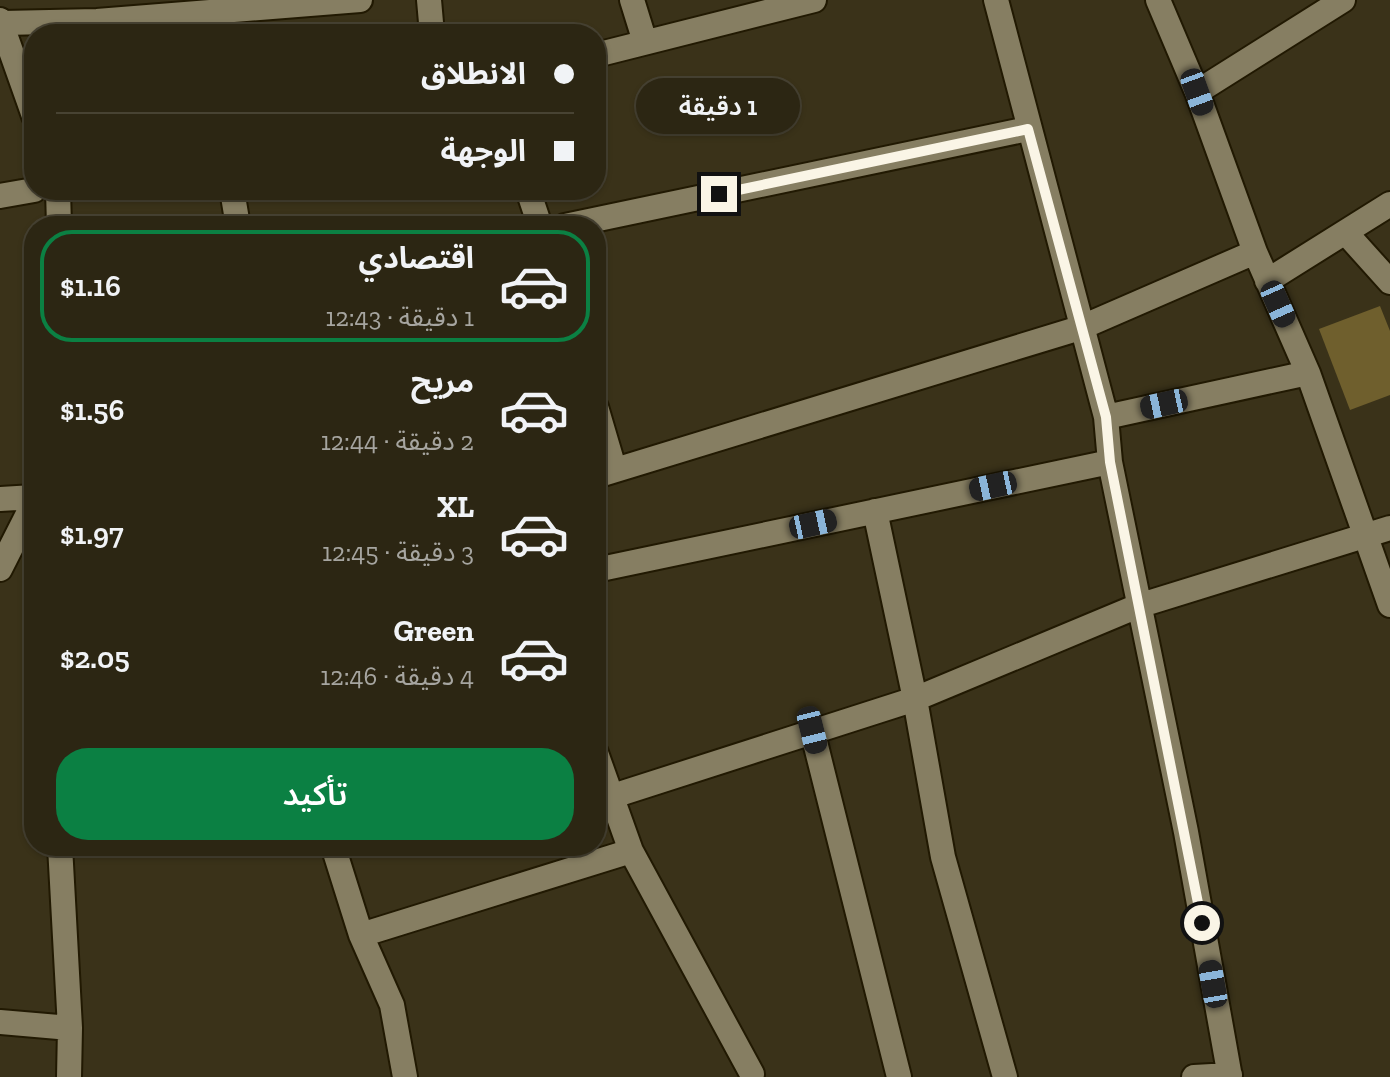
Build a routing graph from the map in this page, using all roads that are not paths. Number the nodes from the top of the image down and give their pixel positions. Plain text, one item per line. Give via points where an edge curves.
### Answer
1 (360, 0) edge
2 (429, 0) edge
3 (632, 0) edge
4 (814, 0) edge
5 (996, 0) edge
6 (1158, 0) edge
7 (1343, 0) edge
8 (184, 7) edge
9 (1, 22) edge
10 (431, 24) edge
11 (645, 42) junction
12 (606, 52) edge
13 (24, 88) edge
14 (1197, 92) junction
15 (1028, 129) junction
16 (24, 192) edge
17 (0, 196) edge
18 (1390, 204) edge
19 (606, 217) edge
20 (1346, 233) junction
21 (1255, 252) junction
22 (1267, 281) junction
23 (1390, 282) edge
24 (1080, 328) junction
25 (1308, 373) junction
26 (1106, 417) junction
27 (1110, 462) junction
28 (606, 472) edge
29 (0, 499) edge
30 (24, 499) edge
31 (875, 511) junction
32 (24, 520) edge
33 (1390, 528) edge
34 (1364, 536) junction
35 (606, 568) edge
36 (0, 569) edge
37 (1390, 605) edge
38 (1138, 606) junction
39 (915, 699) junction
40 (812, 730) junction
41 (606, 778) edge
42 (613, 796) junction
43 (631, 851) junction
44 (61, 856) edge
45 (336, 856) edge
46 (361, 935) junction
47 (0, 1022) edge
48 (70, 1028) junction
49 (750, 1076) edge
50 (1230, 1076) edge
51 (69, 1077) edge
52 (405, 1077) edge
53 (899, 1077) edge
54 (1005, 1077) edge
55 (1194, 1077) edge

1 - 8 street
2 - 10 street
3 - 11 street
4 - 11 street
5 - 15 street
6 - 14 street
7 - 14 street
8 - 9 street via 97,21
9 - 13 street
11 - 12 street
14 - 21 street
15 - 19 street
15 - 24 street
16 - 17 street
18 - 20 street
20 - 22 street
20 - 23 street
21 - 22 street
21 - 24 street
22 - 25 street
24 - 26 street
24 - 28 street
25 - 26 street
25 - 34 street
26 - 27 street
27 - 31 street
27 - 38 street
29 - 30 street
31 - 35 street
31 - 39 street
32 - 36 street
33 - 34 street
34 - 37 street
34 - 38 street
38 - 39 street
38 - 50 street
39 - 40 street
39 - 54 street via 943,857
40 - 42 street
40 - 53 street
41 - 42 street
42 - 43 street
43 - 46 street
43 - 49 street
44 - 48 street
45 - 46 street
46 - 52 street via 392,1005
47 - 48 street
48 - 51 street
50 - 55 street

